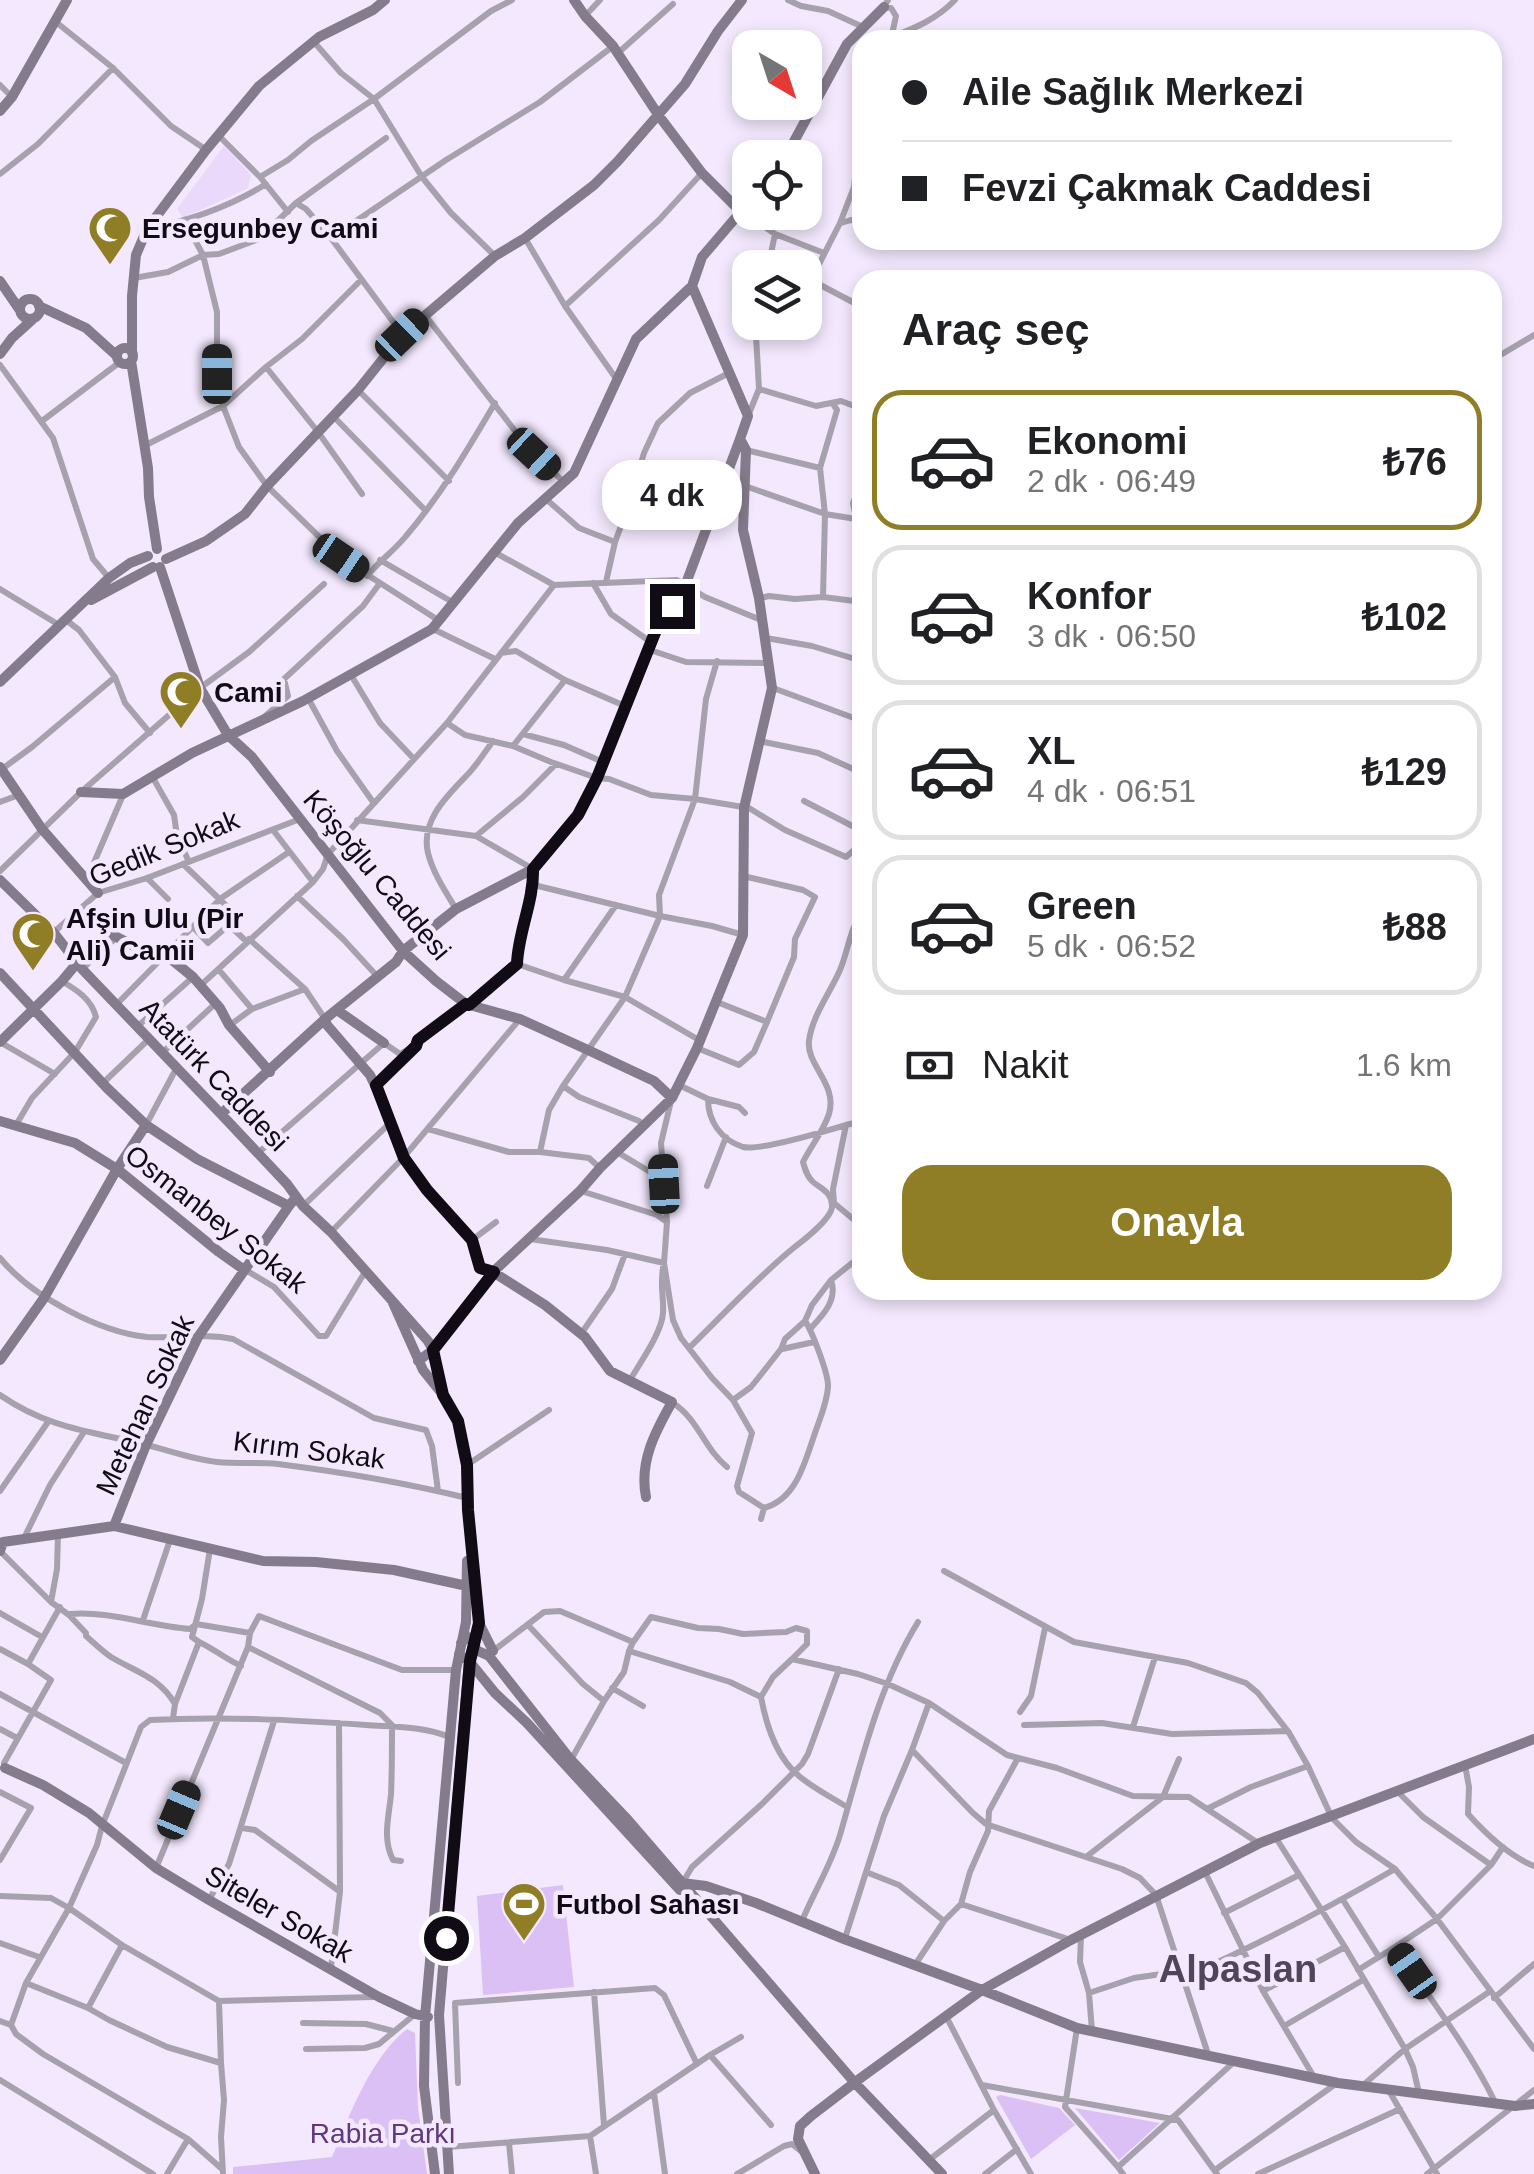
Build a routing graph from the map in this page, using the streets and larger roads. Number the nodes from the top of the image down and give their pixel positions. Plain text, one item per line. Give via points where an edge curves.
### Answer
1 (67, 0) edge
2 (385, 0) edge
3 (512, 0) edge
4 (574, 0) edge
5 (600, 0) edge
6 (742, 0) edge
7 (788, 0) edge
8 (955, 0) edge
9 (886, 3) edge
10 (673, 4) dead end
11 (585, 16) junction
12 (56, 22) junction
13 (863, 27) junction
14 (860, 30) edge
15 (894, 30) edge
16 (911, 30) edge
17 (852, 39) edge
18 (314, 42) junction
19 (616, 50) junction
20 (112, 68) junction
21 (0, 86) edge
22 (12, 98) junction
23 (374, 99) junction
24 (0, 111) edge
25 (659, 116) junction
26 (219, 136) junction
27 (386, 138) dead end
28 (795, 140) edge
29 (206, 150) junction
30 (702, 173) junction
31 (0, 174) edge
32 (260, 177) junction
33 (422, 178) junction
34 (266, 184) junction
35 (852, 192) edge
36 (296, 203) junction
37 (732, 203) edge
38 (288, 212) junction
39 (184, 220) junction
40 (852, 220) edge
41 (732, 221) edge
42 (840, 223) junction
43 (148, 229) junction
44 (769, 230) edge
45 (775, 234) junction
46 (331, 238) junction
47 (525, 238) junction
48 (772, 250) edge
49 (824, 253) junction
50 (203, 255) junction
51 (495, 256) junction
52 (822, 257) edge
53 (134, 278) junction
54 (0, 280) edge
55 (362, 280) junction
56 (692, 286) junction
57 (822, 289) edge
58 (852, 303) edge
59 (565, 306) junction
60 (29, 311) junction
61 (424, 314) junction
62 (402, 335) junction
63 (1534, 335) edge
64 (756, 340) edge
65 (0, 354) edge
66 (1502, 354) edge
67 (124, 356) junction
68 (0, 364) edge
69 (266, 367) junction
70 (730, 374) junction
71 (617, 380) junction
72 (759, 388) junction
73 (358, 390) junction
74 (495, 403) junction
75 (834, 404) junction
76 (852, 405) edge
77 (223, 406) junction
78 (333, 416) junction
79 (748, 416) junction
80 (42, 421) junction
81 (318, 432) junction
82 (740, 439) junction
83 (144, 446) junction
84 (746, 450) junction
85 (820, 468) junction
86 (448, 481) junction
87 (564, 482) junction
88 (267, 486) junction
89 (745, 486) junction
90 (362, 494) dead end
91 (546, 499) junction
92 (654, 500) dead end
93 (633, 504) junction
94 (426, 512) junction
95 (646, 512) dead end
96 (825, 514) junction
97 (852, 519) edge
98 (615, 542) junction
99 (494, 552) junction
100 (157, 559) junction
101 (380, 560) junction
102 (134, 561) junction
103 (139, 574) junction
104 (367, 576) junction
105 (110, 578) junction
106 (606, 582) junction
107 (380, 583) junction
108 (593, 583) junction
109 (324, 584) dead end
110 (554, 585) junction
111 (686, 586) junction
112 (0, 589) edge
113 (823, 597) junction
114 (759, 598) junction
115 (852, 601) edge
116 (454, 603) junction
117 (81, 605) junction
118 (762, 620) junction
119 (62, 623) junction
120 (435, 624) junction
121 (765, 638) junction
122 (651, 646) junction
123 (497, 656) junction
124 (852, 658) edge
125 (717, 661) junction
126 (769, 664) junction
127 (351, 675) junction
128 (115, 677) junction
129 (565, 680) junction
130 (0, 682) edge
131 (200, 688) junction
132 (772, 688) junction
133 (308, 698) junction
134 (626, 706) junction
135 (852, 717) edge
136 (262, 720) junction
137 (446, 722) junction
138 (150, 733) junction
139 (522, 734) junction
140 (228, 735) junction
141 (758, 740) junction
142 (492, 741) junction
143 (512, 746) junction
144 (414, 758) junction
145 (602, 762) junction
146 (556, 764) junction
147 (1, 768) edge
148 (852, 768) edge
149 (152, 776) junction
150 (597, 778) junction
151 (81, 792) junction
152 (19, 794) junction
153 (124, 794) junction
154 (695, 799) junction
155 (804, 801) dead end
156 (0, 802) edge
157 (372, 802) junction
158 (744, 808) junction
159 (300, 820) junction
160 (357, 820) junction
161 (852, 826) edge
162 (42, 829) junction
163 (428, 829) junction
164 (273, 830) junction
165 (476, 836) junction
166 (852, 851) edge
167 (288, 852) junction
168 (328, 854) junction
169 (186, 863) junction
170 (533, 869) junction
171 (0, 870) edge
172 (742, 876) junction
173 (147, 878) junction
174 (87, 879) junction
175 (0, 880) edge
176 (312, 882) junction
177 (534, 885) junction
178 (98, 893) junction
179 (296, 896) junction
180 (168, 899) dead end
181 (220, 899) junction
182 (616, 905) junction
183 (456, 909) junction
184 (171, 910) dead end
185 (77, 912) junction
186 (660, 916) junction
187 (229, 925) junction
188 (191, 928) junction
189 (54, 933) junction
190 (852, 934) edge
191 (743, 935) junction
192 (117, 937) junction
193 (247, 940) junction
194 (404, 951) junction
195 (166, 955) junction
196 (517, 964) junction
197 (79, 966) junction
198 (219, 970) junction
199 (1, 974) edge
200 (376, 976) junction
201 (564, 980) junction
202 (62, 981) junction
203 (197, 981) junction
204 (305, 990) junction
205 (626, 997) junction
206 (717, 1002) junction
207 (216, 1003) junction
208 (467, 1004) junction
209 (116, 1005) junction
210 (33, 1009) junction
211 (252, 1009) junction
212 (337, 1010) junction
213 (520, 1019) junction
214 (325, 1020) junction
215 (767, 1022) junction
216 (229, 1025) junction
217 (137, 1027) junction
218 (149, 1039) junction
219 (0, 1042) edge
220 (384, 1044) junction
221 (416, 1044) junction
222 (699, 1044) junction
223 (588, 1050) junction
224 (75, 1052) junction
225 (162, 1052) junction
226 (359, 1063) junction
227 (177, 1068) junction
228 (270, 1072) junction
229 (55, 1074) junction
230 (103, 1084) junction
231 (376, 1085) junction
232 (680, 1085) junction
233 (562, 1086) junction
234 (672, 1098) junction
235 (708, 1098) junction
236 (745, 1113) dead end
237 (222, 1114) junction
238 (0, 1122) edge
239 (390, 1122) junction
240 (852, 1124) edge
241 (16, 1125) junction
242 (146, 1125) junction
243 (846, 1125) junction
244 (645, 1126) junction
245 (428, 1129) junction
246 (819, 1133) junction
247 (726, 1137) junction
248 (540, 1152) junction
249 (617, 1152) junction
250 (258, 1154) junction
251 (404, 1158) junction
252 (600, 1168) junction
253 (117, 1169) junction
254 (664, 1184) junction
255 (708, 1186) dead end
256 (580, 1191) junction
257 (296, 1203) junction
258 (852, 1217) edge
259 (496, 1222) dead end
260 (666, 1222) junction
261 (331, 1232) junction
262 (528, 1239) junction
263 (472, 1240) junction
264 (625, 1254) junction
265 (0, 1258) edge
266 (664, 1263) junction
267 (852, 1263) edge
268 (243, 1269) junction
269 (366, 1271) junction
270 (494, 1272) junction
271 (831, 1280) junction
272 (44, 1298) junction
273 (393, 1303) junction
274 (804, 1321) junction
275 (810, 1329) junction
276 (581, 1334) junction
277 (198, 1337) junction
278 (814, 1342) junction
279 (689, 1348) junction
280 (781, 1349) junction
281 (433, 1350) junction
282 (0, 1360) edge
283 (418, 1361) junction
284 (630, 1380) junction
285 (0, 1394) edge
286 (443, 1395) junction
287 (733, 1400) junction
288 (672, 1402) junction
289 (550, 1410) dead end
290 (48, 1422) junction
291 (84, 1432) junction
292 (146, 1445) junction
293 (467, 1465) junction
294 (727, 1467) dead end
295 (0, 1491) edge
296 (438, 1491) junction
297 (646, 1497) dead end
298 (468, 1504) junction
299 (764, 1508) junction
300 (762, 1519) dead end
301 (114, 1526) junction
302 (58, 1532) junction
303 (24, 1538) junction
304 (171, 1539) junction
305 (1, 1545) edge
306 (210, 1549) junction
307 (944, 1572) dead end
308 (467, 1586) junction
309 (51, 1602) junction
310 (60, 1607) junction
311 (0, 1614) edge
312 (69, 1614) junction
313 (143, 1620) junction
314 (918, 1622) dead end
315 (479, 1623) junction
316 (196, 1624) junction
317 (528, 1624) junction
318 (1045, 1628) junction
319 (250, 1633) junction
320 (42, 1637) junction
321 (474, 1640) junction
322 (198, 1642) junction
323 (633, 1642) junction
324 (248, 1648) junction
325 (0, 1649) edge
326 (460, 1649) junction
327 (629, 1651) junction
328 (491, 1653) junction
329 (1155, 1657) junction
330 (792, 1659) junction
331 (470, 1661) junction
332 (28, 1664) junction
333 (241, 1666) junction
334 (839, 1669) junction
335 (456, 1670) junction
336 (888, 1684) junction
337 (612, 1688) junction
338 (0, 1694) edge
339 (761, 1697) junction
340 (604, 1700) junction
341 (929, 1703) junction
342 (175, 1704) junction
343 (643, 1706) dead end
344 (33, 1712) junction
345 (1020, 1712) dead end
346 (172, 1719) junction
347 (218, 1719) junction
348 (274, 1721) junction
349 (339, 1723) junction
350 (1024, 1725) dead end
351 (393, 1727) junction
352 (1134, 1727) junction
353 (0, 1729) edge
354 (1288, 1731) junction
355 (450, 1737) junction
356 (18, 1738) junction
357 (1534, 1739) edge
358 (912, 1750) junction
359 (1018, 1758) junction
360 (1180, 1759) dead end
361 (126, 1763) junction
362 (570, 1764) junction
363 (1465, 1764) junction
364 (1308, 1766) junction
365 (4, 1768) joint
366 (793, 1771) junction
367 (1397, 1790) junction
368 (0, 1792) edge
369 (1163, 1797) junction
370 (847, 1807) junction
371 (1209, 1808) junction
372 (1332, 1818) junction
373 (988, 1825) junction
374 (102, 1826) junction
375 (241, 1828) junction
376 (1276, 1838) junction
377 (1260, 1843) junction
378 (1503, 1846) junction
379 (1086, 1857) junction
380 (0, 1860) edge
381 (401, 1861) dead end
382 (1491, 1864) junction
383 (1534, 1866) edge
384 (156, 1868) junction
385 (1395, 1870) junction
386 (1204, 1871) junction
387 (866, 1872) junction
388 (1299, 1875) junction
389 (682, 1882) junction
390 (340, 1892) junction
391 (0, 1896) edge
392 (1156, 1896) junction
393 (209, 1900) junction
394 (1343, 1900) junction
395 (961, 1904) junction
396 (68, 1908) junction
397 (1323, 1911) junction
398 (1224, 1912) junction
399 (1437, 1919) junction
400 (944, 1921) junction
401 (802, 1922) junction
402 (1076, 1938) junction
403 (844, 1939) junction
404 (0, 1943) edge
405 (122, 1945) junction
406 (1345, 1947) junction
407 (1394, 1947) junction
408 (1242, 1952) junction
409 (39, 1957) junction
410 (1379, 1957) junction
411 (1534, 1964) edge
412 (916, 1965) junction
413 (330, 1969) junction
414 (1358, 1970) junction
415 (1183, 1974) junction
416 (1363, 1980) junction
417 (26, 1983) junction
418 (982, 1990) junction
419 (594, 1992) junction
420 (1263, 1992) junction
421 (1090, 1993) junction
422 (1492, 1995) junction
423 (379, 1997) junction
424 (219, 2001) junction
425 (88, 2008) junction
426 (420, 2015) junction
427 (439, 2015) junction
428 (945, 2015) junction
429 (1445, 2020) junction
430 (0, 2021) edge
431 (303, 2022) dead end
432 (11, 2025) junction
433 (1284, 2026) junction
434 (1077, 2028) junction
435 (393, 2031) junction
436 (1092, 2032) junction
437 (742, 2037) dead end
438 (306, 2049) dead end
439 (1404, 2049) junction
440 (1534, 2050) edge
441 (710, 2056) junction
442 (1208, 2056) junction
443 (1234, 2062) junction
444 (220, 2063) junction
445 (696, 2064) junction
446 (1315, 2078) junction
447 (0, 2080) edge
448 (1338, 2082) junction
449 (458, 2083) dead end
450 (853, 2085) junction
451 (982, 2086) junction
452 (1362, 2086) junction
453 (1388, 2088) junction
454 (1534, 2090) edge
455 (654, 2092) junction
456 (1420, 2093) junction
457 (1065, 2100) junction
458 (1496, 2103) junction
459 (1534, 2104) edge
460 (1515, 2106) junction
461 (994, 2110) junction
462 (1400, 2110) junction
463 (1172, 2119) junction
464 (604, 2125) junction
465 (771, 2125) dead end
466 (590, 2136) junction
467 (221, 2137) junction
468 (188, 2139) junction
469 (509, 2143) junction
470 (446, 2147) junction
471 (1016, 2149) junction
472 (205, 2153) junction
473 (803, 2153) junction
474 (929, 2160) junction
475 (1121, 2170) edge
476 (223, 2172) edge
477 (1216, 2172) edge
478 (1432, 2172) edge
479 (153, 2174) edge
480 (167, 2174) edge
481 (436, 2174) edge
482 (449, 2174) edge
483 (512, 2174) edge
484 (596, 2174) edge
485 (665, 2174) edge
486 (737, 2174) edge
487 (814, 2174) edge
488 (938, 2174) edge
489 (986, 2174) edge
490 (1032, 2174) edge
491 (1258, 2174) edge

1 - 12 street
2 - 18 street
3 - 23 street
4 - 11 street
5 - 11 street
6 - 25 street
7 - 13 street
8 - 16 street
9 - 13 street
9 - 15 street via 896,16
10 - 19 street
11 - 19 street
12 - 20 street
12 - 22 street
13 - 14 street
17 - 28 street
18 - 23 street
18 - 26 street via 259,86
19 - 25 street
19 - 33 street
20 - 29 street
20 - 31 street
21 - 22 street
22 - 24 street
23 - 32 street
23 - 33 street
25 - 30 street
25 - 47 street via 594,186
26 - 29 street
26 - 32 street
27 - 36 street
29 - 43 street
30 - 37 street
30 - 59 street
32 - 34 street
33 - 46 street
33 - 51 street
34 - 38 street
34 - 39 street
35 - 42 street
36 - 38 street
36 - 46 street
38 - 50 street via 259,239
39 - 43 street
39 - 50 street
40 - 42 street
41 - 56 street via 702,257
42 - 49 street
43 - 53 street
44 - 45 street
45 - 48 street
45 - 49 street
46 - 55 street
47 - 51 street
47 - 59 street
49 - 52 street
50 - 53 street via 168,272
50 - 77 street via 217,312
51 - 61 street
53 - 67 street
54 - 60 street
55 - 62 street
55 - 69 street
56 - 70 street
56 - 71 street via 636,339
57 - 58 street
59 - 71 street
60 - 65 street
60 - 67 street via 86,328
61 - 62 street
61 - 74 street
62 - 73 street
63 - 66 street
64 - 72 street
67 - 80 street
67 - 83 street, Köşoğlu Caddesi
68 - 80 street
69 - 77 street
69 - 81 street
70 - 79 street
70 - 93 street via 690,393 658,423
71 - 87 street
72 - 75 street via 816,406
72 - 79 street
73 - 78 street
73 - 86 street
74 - 86 street
74 - 87 street
75 - 76 street
75 - 85 street
77 - 83 street
77 - 88 street via 239,447
78 - 81 street
78 - 94 street
79 - 82 street
80 - 105 street via 54,438 93,559
81 - 88 street
81 - 90 street
82 - 84 street
82 - 111 street
83 - 100 street, Köşoğlu Caddesi
84 - 85 street
84 - 89 street
85 - 96 street
86 - 94 street
87 - 91 street
88 - 100 street via 227,528
88 - 104 street
89 - 96 street
89 - 114 street via 743,530
91 - 98 street via 579,528
91 - 99 street
92 - 93 street
93 - 95 street
93 - 98 street
94 - 101 street
96 - 97 street
96 - 113 street
98 - 106 street
99 - 110 street
99 - 116 street
100 - 102 street
100 - 103 street
100 - 131 street, Köşoğlu Caddesi
101 - 104 street
101 - 116 street
102 - 103 street
102 - 105 street
103 - 117 street
104 - 107 street
105 - 117 street
106 - 108 street
106 - 111 street via 677,580
107 - 120 street
107 - 136 street via 284,679 288,696
108 - 110 street
108 - 122 street via 611,614
109 - 131 street
110 - 123 street
111 - 118 street
111 - 122 street
112 - 119 street
113 - 114 street
113 - 115 street
114 - 118 street
116 - 120 street
117 - 119 street
118 - 121 street
119 - 128 street via 80,630
119 - 130 street
120 - 123 street
120 - 127 street
121 - 124 street
121 - 126 street
122 - 125 street via 686,662
122 - 134 street
123 - 129 street via 516,651
123 - 137 street
125 - 126 street
125 - 154 street
126 - 132 street
127 - 133 street
127 - 144 street via 380,723
128 - 138 street
128 - 147 street
129 - 134 street
129 - 139 street
131 - 138 street
131 - 140 street, Köşoğlu Caddesi
132 - 135 street
132 - 141 street
133 - 136 street
133 - 157 street
134 - 145 street
136 - 140 street
137 - 142 street
137 - 144 street
138 - 151 street
139 - 143 street
139 - 145 street
140 - 149 street
140 - 159 street, Köşoğlu Caddesi
141 - 148 street
141 - 158 street
142 - 143 street
142 - 163 street via 448,792
143 - 146 street
144 - 157 street
145 - 150 street
146 - 150 street
146 - 165 street
147 - 152 street
149 - 153 street
149 - 169 street via 174,815
150 - 154 street via 651,795
150 - 170 street via 578,815
151 - 153 street
151 - 162 street
152 - 156 street
152 - 162 street
153 - 174 street
154 - 158 street
154 - 186 street via 659,895
155 - 161 street
157 - 160 street
158 - 166 street via 846,857
158 - 172 street
159 - 164 street, Gedik Sokak
159 - 168 street, Köşoğlu Caddesi
160 - 163 street
160 - 168 street
162 - 171 street
162 - 174 street
163 - 165 street
163 - 183 street via 427,850
164 - 167 street
164 - 169 street, Gedik Sokak
165 - 170 street
167 - 176 street
167 - 181 street
168 - 176 street
168 - 194 street, Köşoğlu Caddesi
169 - 173 street, Gedik Sokak
169 - 181 street
170 - 177 street
170 - 183 street
172 - 191 street
172 - 215 street via 815,898
173 - 178 street, Gedik Sokak
173 - 180 street
174 - 178 street
175 - 189 street, Atatürk Caddesi
176 - 179 street
177 - 182 street
177 - 196 street
178 - 185 street, Gedik Sokak
179 - 193 street
179 - 200 street
181 - 187 street via 238,918
181 - 188 street
182 - 186 street
182 - 201 street
183 - 194 street
184 - 188 street
185 - 189 street, Gedik Sokak
185 - 192 street
186 - 191 street
186 - 205 street
187 - 188 street via 208,943
187 - 193 street
188 - 195 street
189 - 197 street, Atatürk Caddesi
190 - 246 street via 808,1044 831,1100
191 - 206 street
192 - 195 street
192 - 197 street
193 - 198 street
193 - 204 street
194 - 200 street
194 - 208 street, Köşoğlu Caddesi
195 - 203 street
195 - 209 street
196 - 201 street
196 - 208 street
197 - 202 street
197 - 209 street, Atatürk Caddesi
198 - 203 street
198 - 211 street
199 - 210 street
200 - 212 street
201 - 205 street
202 - 210 street
202 - 224 street via 96,1017
203 - 207 street
203 - 217 street
204 - 211 street
204 - 214 street
205 - 222 street
205 - 223 street
206 - 215 street
206 - 222 street
207 - 216 street
207 - 225 street
208 - 213 street, Köşoğlu Caddesi
208 - 221 street
209 - 217 street, Atatürk Caddesi
210 - 219 street
210 - 224 street
211 - 216 street
212 - 214 street
212 - 220 street
213 - 223 street, Köşoğlu Caddesi
213 - 245 street
214 - 226 street
214 - 228 street
215 - 222 street via 754,1052 739,1065
216 - 228 street
217 - 218 street, Atatürk Caddesi
218 - 225 street, Atatürk Caddesi
218 - 230 street
219 - 229 street
220 - 221 street via 400,1054
220 - 226 street
221 - 231 street
222 - 232 street
223 - 233 street
223 - 234 street, Köşoğlu Caddesi via 654,1081
224 - 229 street
224 - 230 street
225 - 227 street, Atatürk Caddesi
226 - 231 street
226 - 250 street
227 - 237 street, Atatürk Caddesi
227 - 242 street
228 - 237 street
229 - 241 street
230 - 242 street
231 - 239 street
232 - 234 street
232 - 235 street
233 - 244 street
233 - 248 street
234 - 244 street
234 - 254 street via 661,1143
235 - 236 street
235 - 247 street via 710,1121
237 - 250 street, Atatürk Caddesi
238 - 241 street, Osmanbey Sokak
239 - 251 street
239 - 257 street
240 - 243 street
241 - 253 street, Osmanbey Sokak via 75,1143
242 - 253 street
242 - 257 street via 197,1159
243 - 246 street
243 - 258 street via 833,1188 834,1203
244 - 249 street
245 - 248 street via 509,1152
245 - 251 street
246 - 247 street via 745,1148
246 - 279 street via 803,1162 813,1182 825,1188 831,1212
247 - 255 street
248 - 252 street via 588,1158
249 - 252 street
249 - 254 street
250 - 257 street, Atatürk Caddesi
251 - 261 street
251 - 263 street
252 - 256 street
253 - 268 street, Osmanbey Sokak
253 - 272 street
254 - 260 street
256 - 260 street
256 - 262 street
257 - 261 street, Atatürk Caddesi
257 - 268 street, Metehan Sokak
259 - 263 street
260 - 266 street
261 - 269 street, Atatürk Caddesi
262 - 264 street
262 - 270 street
263 - 270 street via 480,1268
264 - 266 street
264 - 276 street via 612,1289
265 - 272 street
266 - 279 street via 674,1320
266 - 284 street via 664,1314
267 - 271 street
268 - 269 street, Osmanbey Sokak via 274,1287 319,1336 326,1336
268 - 277 street, Metehan Sokak
269 - 273 street, Atatürk Caddesi
270 - 276 street
270 - 281 street
271 - 274 street
271 - 275 street via 832,1300
272 - 277 street via 120,1332
272 - 282 street
273 - 281 street, Atatürk Caddesi
273 - 283 street, Atatürk Caddesi
274 - 275 street
274 - 280 street
275 - 278 street
276 - 284 street via 610,1371
277 - 292 street, Metehan Sokak
277 - 296 street via 232,1339 374,1418 426,1430
278 - 280 street
278 - 299 street via 828,1379 824,1409 798,1479 779,1502
279 - 287 street
280 - 287 street
281 - 283 street
281 - 286 street, Atatürk Caddesi
283 - 286 street, Atatürk Caddesi
284 - 288 street
285 - 290 street, Kırım Sokak
286 - 293 street, Atatürk Caddesi via 458,1421
287 - 299 street via 752,1432 737,1486
288 - 294 street
288 - 297 street via 648,1453
289 - 293 street
290 - 291 street, Kırım Sokak
290 - 295 street
291 - 292 street, Kırım Sokak
291 - 303 street
292 - 296 street, Kırım Sokak via 220,1462 277,1464
292 - 301 street, Metehan Sokak
293 - 298 street, Atatürk Caddesi
296 - 298 street, Kırım Sokak
298 - 308 street
298 - 315 street, Atatürk Caddesi
299 - 300 street
301 - 302 street
301 - 304 street
302 - 303 street
302 - 309 street
303 - 305 street
304 - 306 street
304 - 313 street
305 - 309 street
306 - 308 street via 263,1561 394,1570
306 - 316 street
307 - 318 street
308 - 326 street
309 - 310 street
310 - 312 street
310 - 320 street
311 - 320 street
312 - 313 street
312 - 342 street via 86,1636 167,1690
313 - 316 street via 190,1629
314 - 336 street
315 - 321 street, Atatürk Caddesi
315 - 328 street
316 - 319 street
316 - 322 street via 192,1636
317 - 323 street via 544,1612 560,1611
317 - 328 street
317 - 340 street
318 - 329 street via 1074,1642
318 - 345 street via 1031,1696
319 - 324 street
319 - 335 street via 260,1616 402,1670
320 - 332 street
321 - 326 street via 468,1637
321 - 328 street via 476,1650
321 - 331 street, Atatürk Caddesi
322 - 333 street
322 - 342 street
323 - 327 street
323 - 330 street via 651,1616 744,1634 807,1631 808,1644
324 - 333 street
324 - 351 street via 380,1713
325 - 332 street
326 - 331 street
326 - 335 street
327 - 337 street
327 - 339 street
328 - 362 street
329 - 352 street
329 - 354 street via 1246,1683
330 - 334 street
330 - 339 street
331 - 362 street
331 - 427 street, Atatürk Caddesi
332 - 344 street via 51,1680
333 - 347 street
334 - 336 street
334 - 366 street via 808,1754
335 - 355 street
336 - 341 street
336 - 370 street
337 - 340 street
337 - 343 street
338 - 344 street
339 - 366 street via 773,1740
340 - 362 street
341 - 358 street
341 - 359 street
342 - 346 street
344 - 356 street
344 - 361 street
346 - 347 street
346 - 361 street via 141,1726
347 - 348 street
347 - 384 street
348 - 349 street
348 - 375 street
349 - 351 street
349 - 390 street
350 - 352 street
351 - 355 street
351 - 381 street via 386,1836 393,1860
352 - 354 street via 1172,1734
353 - 356 street
354 - 364 street
355 - 426 street
356 - 365 street
357 - 363 street
358 - 373 street
358 - 387 street
359 - 369 street via 1133,1796
359 - 373 street
360 - 369 street
361 - 374 street
362 - 389 street
362 - 450 street
363 - 367 street
363 - 378 street via 1468,1814
364 - 371 street
364 - 372 street
365 - 374 street, Siteler Sokak via 43,1785
366 - 370 street
366 - 389 street
367 - 372 street
367 - 382 street via 1423,1818
368 - 380 street via 31,1808
369 - 371 street via 1189,1797
369 - 379 street
370 - 401 street
371 - 377 street
372 - 376 street
372 - 385 street
373 - 379 street
373 - 395 street
374 - 384 street, Siteler Sokak
374 - 396 street
375 - 390 street via 256,1830
375 - 393 street
376 - 377 street
376 - 388 street
377 - 386 street
378 - 382 street
378 - 383 street
379 - 392 street via 1140,1878
382 - 399 street
384 - 393 street, Siteler Sokak
385 - 394 street
385 - 399 street
386 - 392 street
386 - 398 street
387 - 400 street via 899,1885
387 - 403 street
388 - 397 street
388 - 398 street
389 - 401 street
389 - 450 street
390 - 413 street
391 - 396 street via 52,1898
392 - 402 street
392 - 415 street
393 - 413 street, Siteler Sokak
394 - 397 street
394 - 410 street
395 - 400 street
395 - 402 street
396 - 405 street
396 - 409 street
397 - 406 street
397 - 408 street
398 - 408 street
399 - 407 street
399 - 422 street
400 - 412 street
401 - 403 street
402 - 418 street
402 - 421 street
403 - 412 street
404 - 409 street
405 - 424 street
405 - 425 street
406 - 414 street
406 - 420 street
407 - 410 street
407 - 429 street
408 - 415 street
408 - 420 street
409 - 417 street
410 - 414 street
411 - 422 street
412 - 418 street
413 - 423 street, Siteler Sokak
414 - 416 street
415 - 421 street via 1134,1978
415 - 442 street
416 - 433 street
416 - 439 street
417 - 425 street
417 - 432 street
418 - 428 street
418 - 434 street
419 - 445 street via 654,1988 664,1995
419 - 449 street via 455,2003
419 - 464 street
420 - 433 street
421 - 436 street
422 - 429 street
422 - 440 street
423 - 424 street
423 - 426 street, Siteler Sokak
424 - 444 street
425 - 444 street via 167,2047
426 - 427 street
426 - 435 street
426 - 481 street
427 - 470 street, Atatürk Caddesi
428 - 450 street
428 - 451 street
429 - 439 street
429 - 458 street
430 - 432 street
431 - 435 street
432 - 468 street via 43,2054
433 - 446 street
434 - 436 street
434 - 457 street
435 - 438 street via 365,2048
436 - 442 street
437 - 441 street
439 - 452 street
439 - 456 street
441 - 445 street
441 - 465 street
442 - 443 street
443 - 446 street
443 - 463 street
444 - 467 street
445 - 455 street
446 - 448 street
447 - 479 street
448 - 452 street
448 - 477 street
450 - 473 street via 800,2126
450 - 474 street
450 - 488 street
451 - 457 street
451 - 461 street
452 - 453 street
453 - 456 street
453 - 462 street
454 - 460 street
455 - 464 street
455 - 485 street
456 - 458 street
457 - 463 street
457 - 475 street via 1064,2108
458 - 460 street
459 - 460 street
460 - 478 street
461 - 471 street
461 - 474 street
462 - 478 street
462 - 491 street
463 - 475 street
463 - 477 street
464 - 466 street
466 - 469 street
466 - 484 street
467 - 472 street
467 - 476 street
468 - 472 street
468 - 480 street
469 - 470 street
469 - 483 street
470 - 482 street, Atatürk Caddesi
471 - 489 street
471 - 490 street
472 - 476 street
473 - 486 street via 784,2146
473 - 487 street
474 - 488 street

